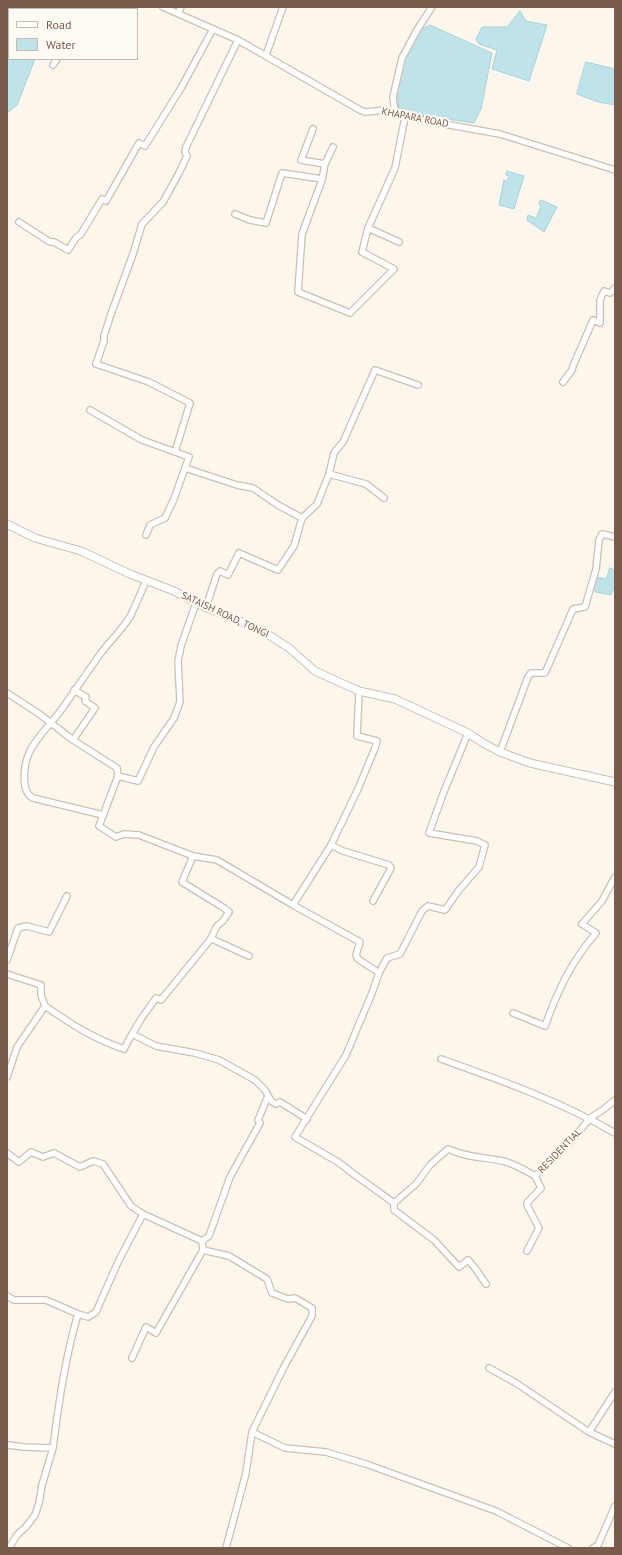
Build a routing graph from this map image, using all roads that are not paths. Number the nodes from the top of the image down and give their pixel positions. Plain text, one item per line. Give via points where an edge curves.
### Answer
1 (163, 7) edge
2 (181, 7) edge
3 (283, 7) edge
4 (432, 7) edge
5 (178, 13) junction
6 (213, 29) junction
7 (238, 40) junction
8 (266, 55) junction
9 (56, 60) edge
10 (53, 65) dead end
11 (395, 113) junction
12 (406, 117) junction
13 (313, 129) dead end
14 (333, 147) dead end
15 (325, 164) junction
16 (615, 170) edge
17 (322, 179) junction
18 (236, 214) dead end
19 (19, 222) dead end
20 (368, 228) junction
21 (399, 242) dead end
22 (615, 288) edge
23 (563, 382) dead end
24 (418, 385) dead end
25 (90, 410) dead end
26 (174, 452) junction
27 (185, 468) junction
28 (329, 474) junction
29 (384, 498) dead end
30 (302, 518) junction
31 (7, 524) edge
32 (146, 536) dead end
33 (615, 537) edge
34 (146, 581) junction
35 (196, 603) junction
36 (206, 607) junction
37 (74, 690) junction
38 (359, 691) junction
39 (7, 693) edge
40 (50, 723) junction
41 (468, 733) junction
42 (73, 740) junction
43 (500, 752) junction
44 (118, 776) junction
45 (615, 782) edge
46 (103, 815) junction
47 (331, 845) junction
48 (193, 856) junction
49 (615, 877) edge
50 (67, 896) dead end
51 (373, 901) dead end
52 (293, 905) junction
53 (210, 940) junction
54 (248, 956) dead end
55 (7, 960) edge
56 (379, 972) junction
57 (7, 974) edge
58 (45, 1006) junction
59 (513, 1013) dead end
60 (132, 1034) junction
61 (441, 1059) dead end
62 (7, 1077) edge
63 (268, 1096) junction
64 (615, 1100) edge
65 (590, 1118) junction
66 (307, 1119) junction
67 (615, 1133) edge
68 (7, 1153) edge
69 (534, 1176) junction
70 (394, 1203) junction
71 (143, 1214) junction
72 (202, 1241) junction
73 (203, 1250) junction
74 (527, 1251) dead end
75 (486, 1284) dead end
76 (7, 1296) edge
77 (78, 1314) junction
78 (132, 1358) dead end
79 (489, 1368) dead end
80 (615, 1393) edge
81 (252, 1432) junction
82 (589, 1432) junction
83 (7, 1444) edge
84 (615, 1444) edge
85 (53, 1448) junction
86 (615, 1506) edge
87 (9, 1548) edge
88 (226, 1548) edge
89 (568, 1548) edge
90 (593, 1548) edge

1 - 5 street, KHAPARA ROAD
2 - 5 street
3 - 8 street
4 - 11 street via 402,58 393,97
5 - 6 street, KHAPARA ROAD
6 - 7 street, KHAPARA ROAD
6 - 19 street via 144,146 138,142 106,201 102,199 68,250
7 - 8 street, KHAPARA ROAD
7 - 26 street via 186,147 187,156 179,173 163,202 142,224 96,364 150,382 190,403
8 - 11 street, KHAPARA ROAD via 360,110 386,110
9 - 10 street
11 - 12 street, KHAPARA ROAD
12 - 16 street, KHAPARA ROAD via 500,134
12 - 20 street via 395,168
13 - 15 street via 300,160
14 - 15 street
15 - 17 street
17 - 18 street via 282,173 266,223
17 - 20 street via 302,234 298,292 350,313 394,268 362,252
20 - 21 street
22 - 23 street via 610,293 604,291 600,300 600,323 593,320 572,370
24 - 28 street via 375,370 343,442 334,452
25 - 26 street via 142,440
26 - 27 street via 189,457
27 - 30 street via 253,488
27 - 32 street via 164,518 150,525
28 - 29 street via 366,484
28 - 30 street via 317,504
30 - 36 street via 294,546 278,570 239,553 228,575 220,571 216,574
31 - 34 street, SATAISH ROAD, TONGI via 35,538 81,551
33 - 43 street via 602,534 596,569 585,607 573,609 545,673 531,674 528,677
34 - 35 street, SATAISH ROAD, TONGI via 174,591
34 - 37 street via 130,616
35 - 36 street, SATAISH ROAD, TONGI
35 - 44 street via 178,661 180,702 174,718 154,747 138,782
36 - 38 street, SATAISH ROAD, TONGI via 273,637 315,671
37 - 40 street
37 - 42 street via 95,708
38 - 41 street, SATAISH ROAD, TONGI via 395,699
38 - 47 street via 357,736 377,741 358,789
39 - 40 street via 38,712
40 - 42 street
40 - 46 street via 29,753 24,774 28,796
41 - 43 street, SATAISH ROAD, TONGI
41 - 56 street via 429,833 476,841 485,845 479,867 445,910 428,906 422,911 400,954 387,958
42 - 44 street via 117,768
43 - 45 street, SATAISH ROAD, TONGI via 530,763
44 - 46 street
46 - 48 street via 98,826 116,837 124,834 139,835
47 - 51 street via 389,865 391,868
47 - 52 street
48 - 52 street via 217,860
48 - 53 street via 182,882 229,912 217,926
49 - 59 street via 602,901 582,924 596,933 567,972 545,1026
50 - 55 street via 50,932 27,926 18,928
52 - 56 street via 360,942 356,955 358,959
53 - 54 street via 219,941
53 - 60 street via 161,1000 156,998
56 - 66 street via 346,1055
57 - 58 street via 42,985 41,995
58 - 60 street via 107,1044 124,1049
58 - 62 street via 17,1047
60 - 63 street via 156,1046 219,1060 255,1080
61 - 65 street via 505,1082
63 - 66 street via 270,1101 276,1104 280,1102
63 - 72 street via 258,1120 260,1123 230,1177 209,1236
64 - 65 street, RESIDENTIAL
65 - 67 street
65 - 69 street, RESIDENTIAL via 573,1139
66 - 70 street via 296,1137 338,1162
68 - 71 street via 19,1162 31,1152 43,1157 54,1153 80,1167 93,1161 103,1164 131,1206
69 - 70 street via 505,1162 462,1155 448,1149 430,1165 416,1184
69 - 74 street, RESIDENTIAL via 540,1188 526,1205 539,1228
70 - 75 street via 394,1210 434,1240 459,1267 468,1260
71 - 72 street
71 - 77 street via 96,1312 88,1317
72 - 73 street
73 - 78 street via 156,1333 146,1327
73 - 81 street via 229,1256 267,1279 272,1293 288,1299 295,1298 312,1308 312,1316
76 - 77 street via 14,1300 46,1300
77 - 85 street via 64,1369
79 - 82 street
80 - 82 street
81 - 88 street via 246,1473
81 - 89 street via 285,1448 326,1452 496,1511
82 - 84 street
83 - 85 street
85 - 87 street via 35,1515
86 - 90 street via 598,1546

